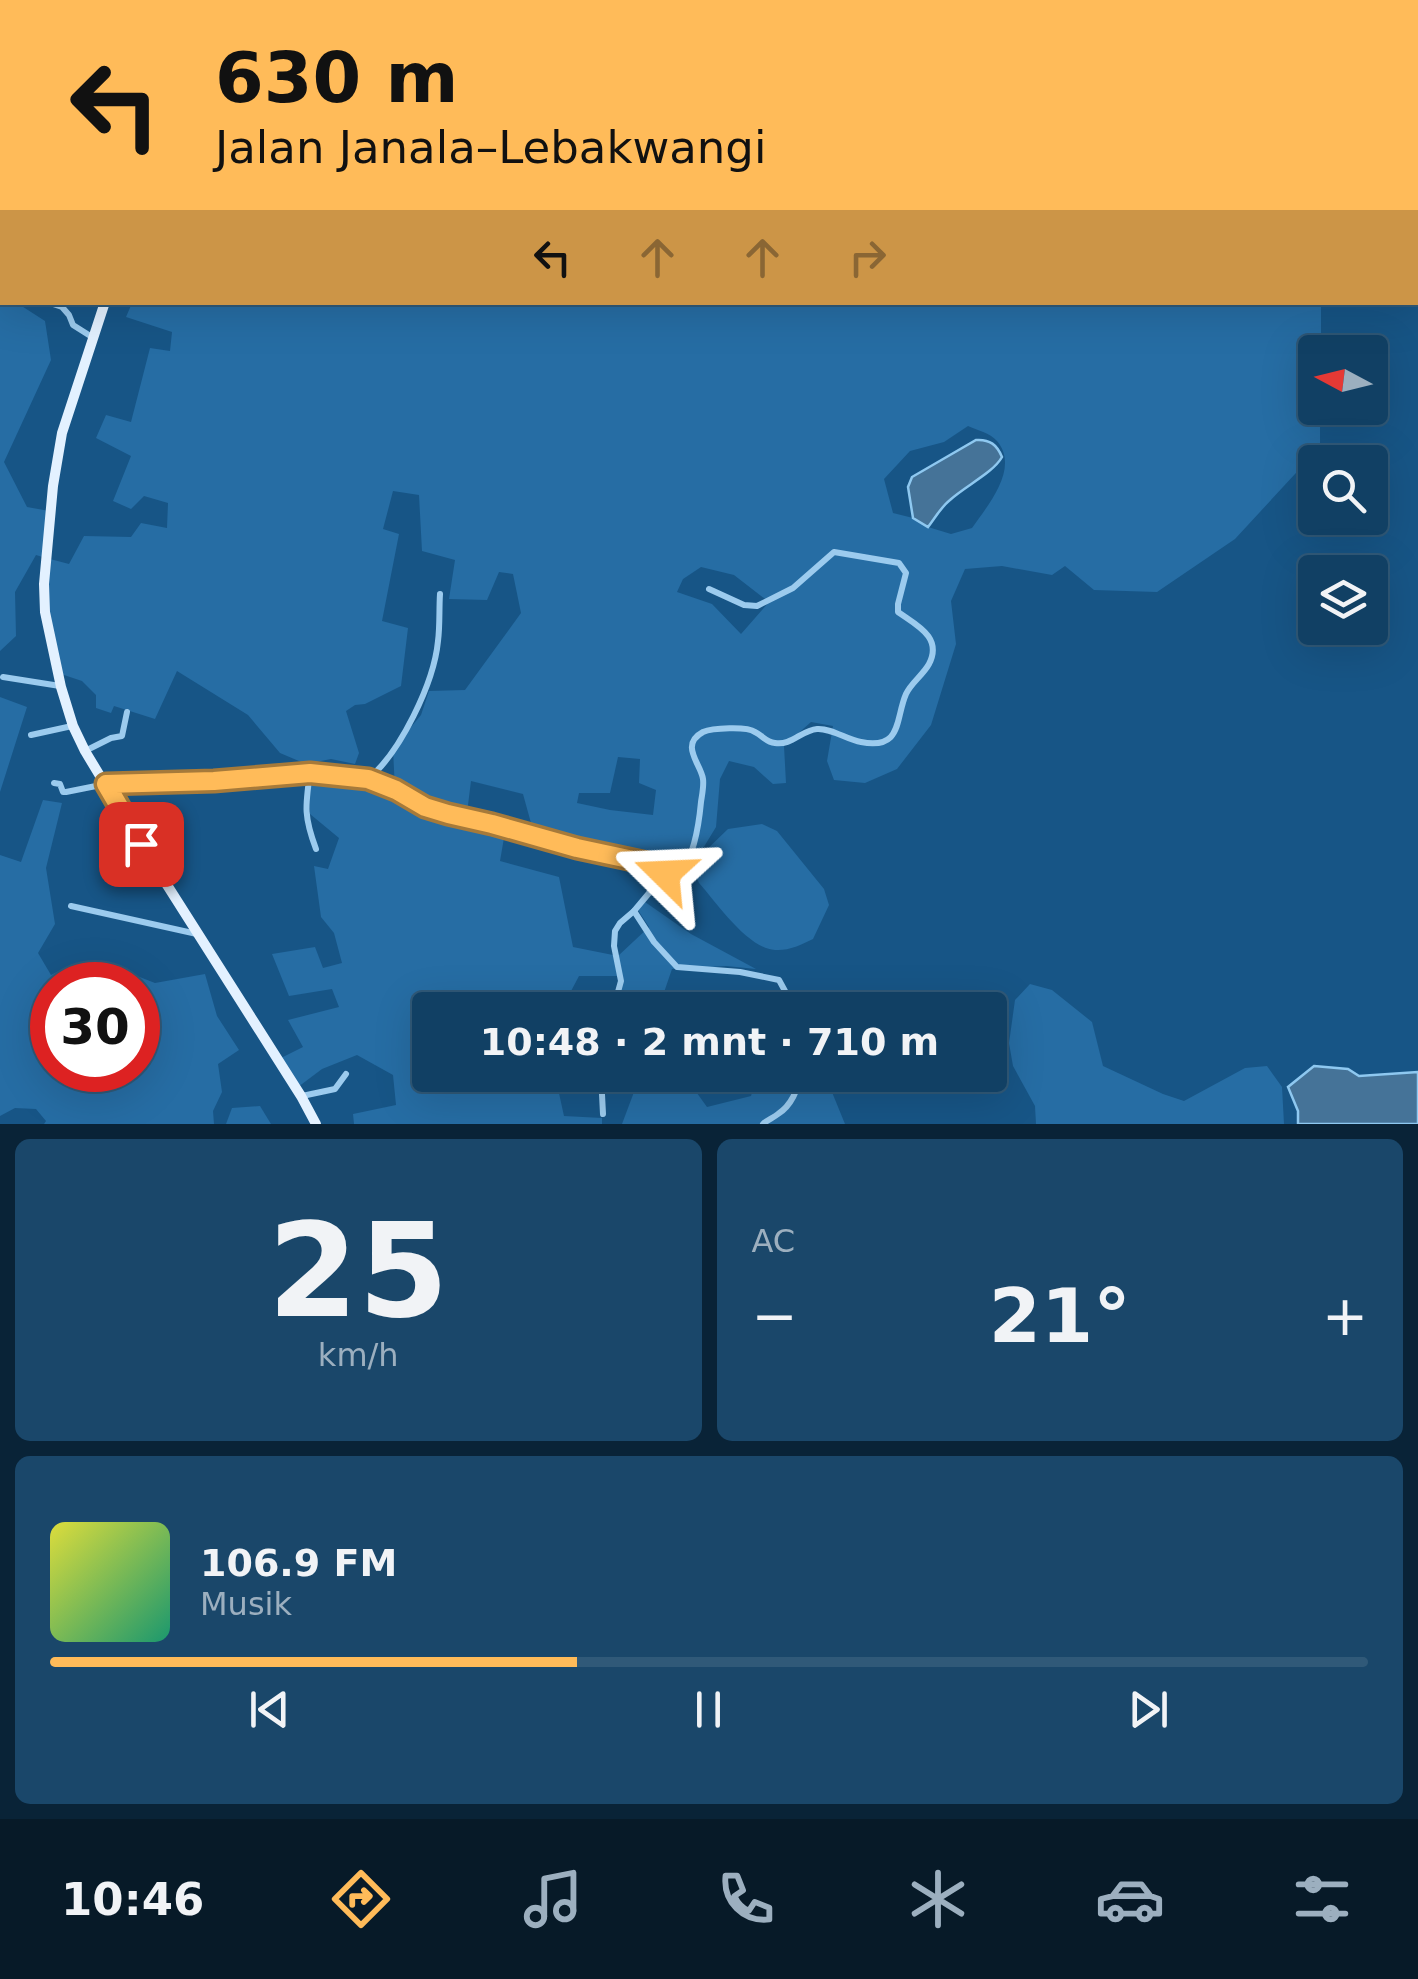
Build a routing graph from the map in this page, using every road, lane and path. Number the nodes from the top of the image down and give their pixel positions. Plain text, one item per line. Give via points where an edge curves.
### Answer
1 (56, 305) edge
2 (103, 305) edge
3 (93, 338) junction
4 (709, 589) dead end
5 (440, 594) dead end
6 (4, 677) dead end
7 (61, 686) junction
8 (127, 712) dead end
9 (73, 726) junction
10 (31, 734) dead end
11 (85, 750) junction
12 (310, 773) junction
13 (368, 779) junction
14 (54, 783) dead end
15 (106, 784) junction
16 (316, 850) dead end
17 (665, 874) junction
18 (71, 906) dead end
19 (634, 911) junction
20 (198, 934) junction
21 (618, 992) edge
22 (785, 992) edge
23 (346, 1074) dead end
24 (602, 1092) edge
25 (796, 1092) edge
26 (301, 1096) junction
27 (603, 1114) dead end
28 (316, 1124) edge
29 (763, 1124) edge

1 - 3 street
2 - 3 main road
3 - 7 main road via 62,433 53,486 46,612
4 - 17 street via 757,606 793,588 834,552 900,563 906,573 898,612 927,632 933,652 907,691 900,724 882,741 860,742 818,729 782,744 745,728 698,736 691,752 704,781 698,834 678,882
5 - 13 street via 437,651 418,707
6 - 7 street
7 - 9 main road
8 - 11 street via 122,736
9 - 10 street
9 - 11 main road
11 - 15 main road
12 - 13 street
12 - 15 street
12 - 16 street via 306,822
13 - 17 street via 425,807 652,864
14 - 15 street via 63,792
15 - 20 main road
17 - 19 street
18 - 20 street
19 - 21 street via 614,936
19 - 22 street via 677,967 779,980
20 - 26 main road
23 - 26 street via 335,1089
24 - 27 street
25 - 29 street
26 - 28 main road

